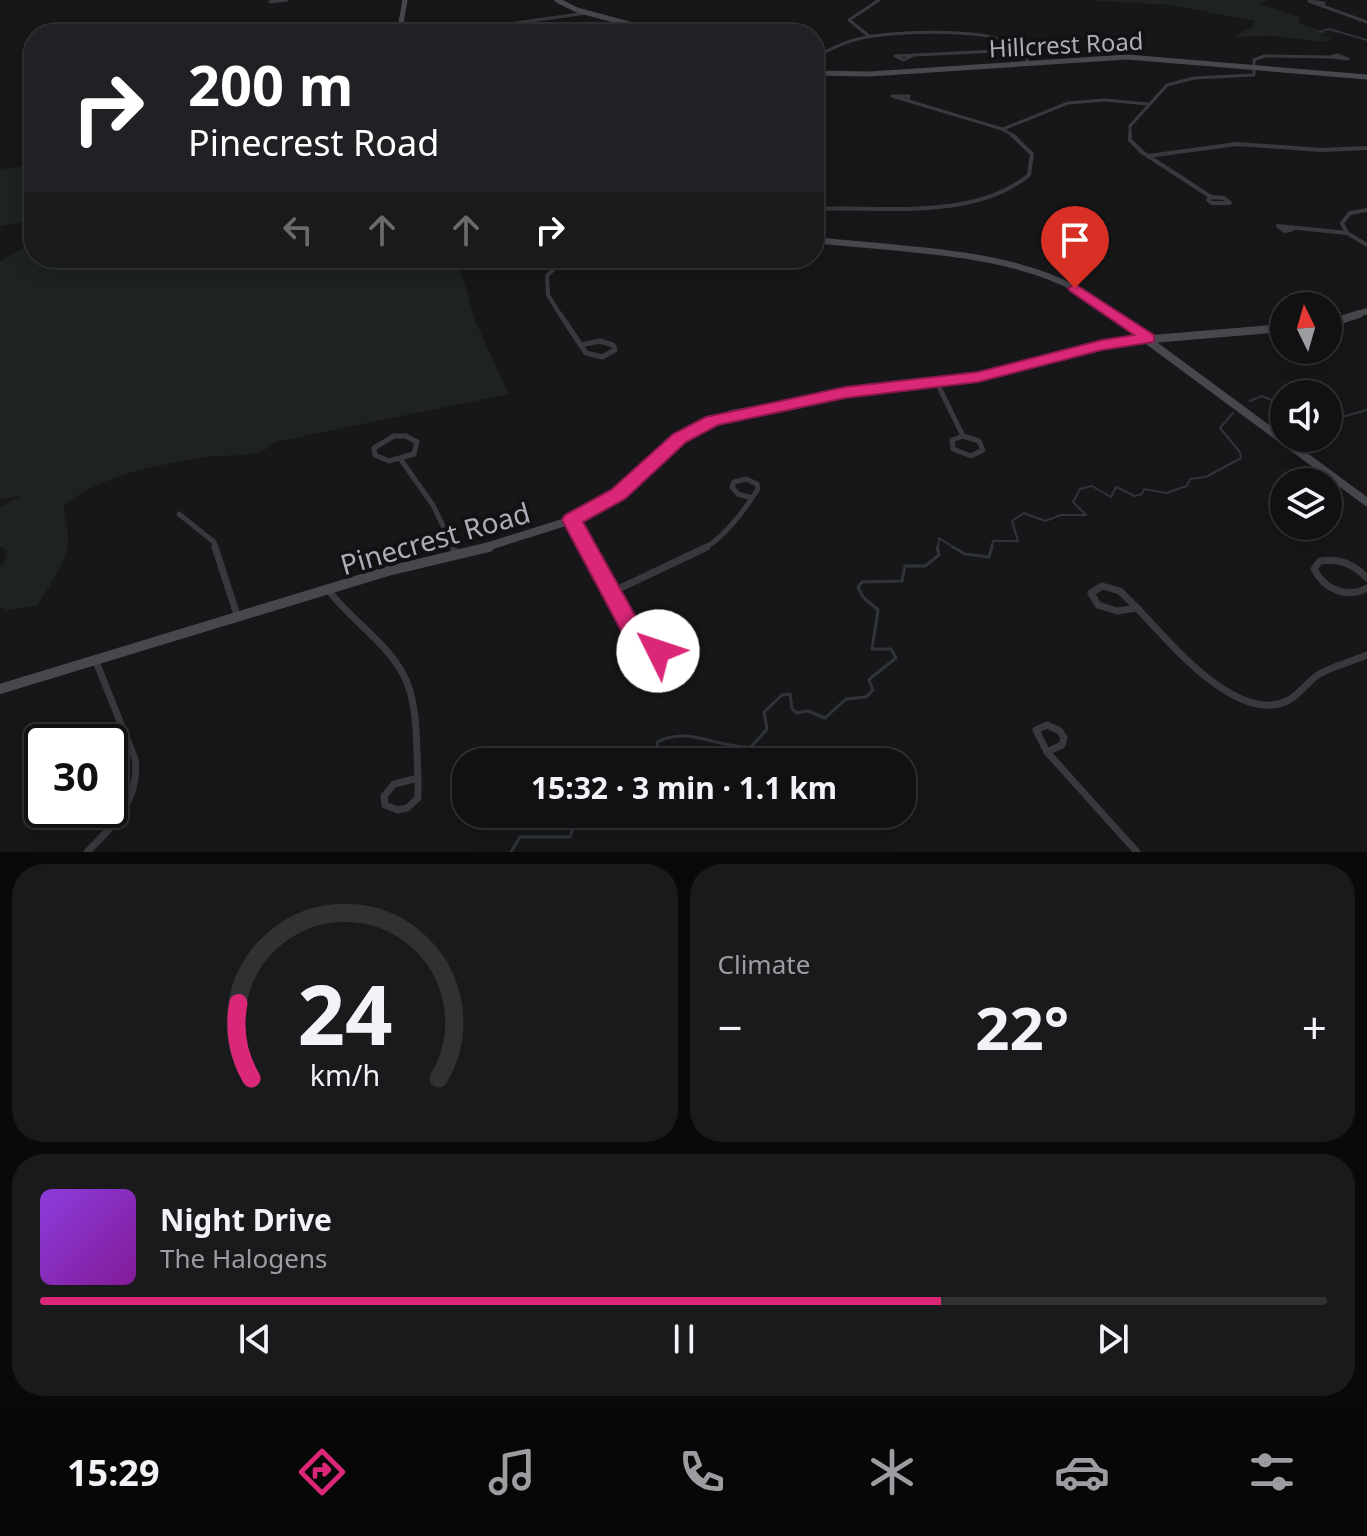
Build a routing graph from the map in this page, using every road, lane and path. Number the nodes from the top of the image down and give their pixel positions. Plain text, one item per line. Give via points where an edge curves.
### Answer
1 (272, 0) edge
2 (287, 0) edge
3 (405, 0) edge
4 (557, 0) edge
5 (879, 0) edge
6 (1318, 2) edge
7 (588, 13) junction
8 (1367, 22) edge
9 (401, 24) edge
10 (513, 24) edge
11 (629, 24) edge
12 (869, 37) junction
13 (1021, 51) junction
14 (824, 52) edge
15 (912, 56) dead end
16 (1331, 57) dead end
17 (1029, 63) junction
18 (1256, 69) junction
19 (824, 73) edge
20 (1367, 77) edge
21 (908, 99) dead end
22 (1148, 104) junction
23 (1002, 129) junction
24 (1367, 148) edge
25 (1147, 156) junction
26 (1211, 197) dead end
27 (824, 209) edge
28 (1367, 210) edge
29 (1293, 229) dead end
30 (1347, 233) junction
31 (824, 241) edge
32 (1367, 245) edge
33 (553, 268) edge
34 (1367, 311) edge
35 (1342, 319) edge
36 (1270, 329) edge
37 (1148, 338) junction
38 (581, 345) junction
39 (937, 383) junction
40 (963, 436) junction
41 (401, 460) junction
42 (752, 498) junction
43 (1367, 502) edge
44 (179, 514) dead end
45 (572, 520) junction
46 (456, 555) junction
47 (1367, 578) edge
48 (329, 591) junction
49 (612, 592) junction
50 (1365, 592) edge
51 (1138, 608) junction
52 (238, 619) junction
53 (639, 643) dead end
54 (1367, 655) edge
55 (95, 659) junction
56 (0, 689) edge
57 (1047, 752) junction
58 (418, 778) junction
59 (87, 852) edge
60 (1137, 852) edge

1 - 2 street
3 - 9 street
4 - 7 street
5 - 12 street via 849,20
6 - 8 street
7 - 10 street
7 - 11 street
12 - 13 street via 953,32 1003,40
12 - 14 street
13 - 15 street
13 - 17 street
16 - 18 street via 1264,56 1254,60
17 - 18 street, Hillcrest Road via 1138,57
17 - 19 street, Hillcrest Road
18 - 20 street, Hillcrest Road
18 - 22 street via 1250,76 1174,82
21 - 23 street
22 - 23 street via 1075,102
22 - 25 street via 1128,131 1132,143
23 - 27 street via 1024,144 1033,158 1026,179 1008,190 928,207
24 - 25 street via 1237,144
25 - 26 street
28 - 30 street via 1344,218
29 - 30 street
30 - 32 street
31 - 37 street via 979,258 1030,270 1085,294
33 - 38 street via 545,289
34 - 35 street
36 - 37 street, Pinecrest Road
37 - 39 street, Pinecrest Road
37 - 43 street
38 - 38 street via 605,341 615,350 597,357
39 - 40 street
39 - 45 street, Pinecrest Road via 851,391 713,421 680,438 618,495
40 - 40 street via 979,441 983,450 971,456 956,452 952,440
41 - 41 street via 378,458 374,448 391,436 411,437 416,451
41 - 46 street via 430,499
42 - 42 street via 735,492 732,485 742,479 754,482 758,489
42 - 49 street via 714,542
44 - 52 street via 214,542
45 - 46 street, Pinecrest Road
45 - 49 street
46 - 48 street, Pinecrest Road
47 - 50 street via 1343,561 1326,559 1316,565 1315,575 1327,586 1345,593
48 - 52 street, Pinecrest Road
48 - 58 street via 406,678
49 - 53 street
51 - 51 street via 1115,588 1102,586 1091,593 1106,609
51 - 54 street via 1213,684 1252,702 1287,701 1319,674
52 - 55 street, Pinecrest Road
55 - 56 street, Pinecrest Road
55 - 59 street via 139,777 127,807
57 - 57 street via 1036,737 1042,726 1056,728 1064,738 1062,745
57 - 60 street
58 - 58 street via 418,798 411,807 399,811 385,805 389,787

